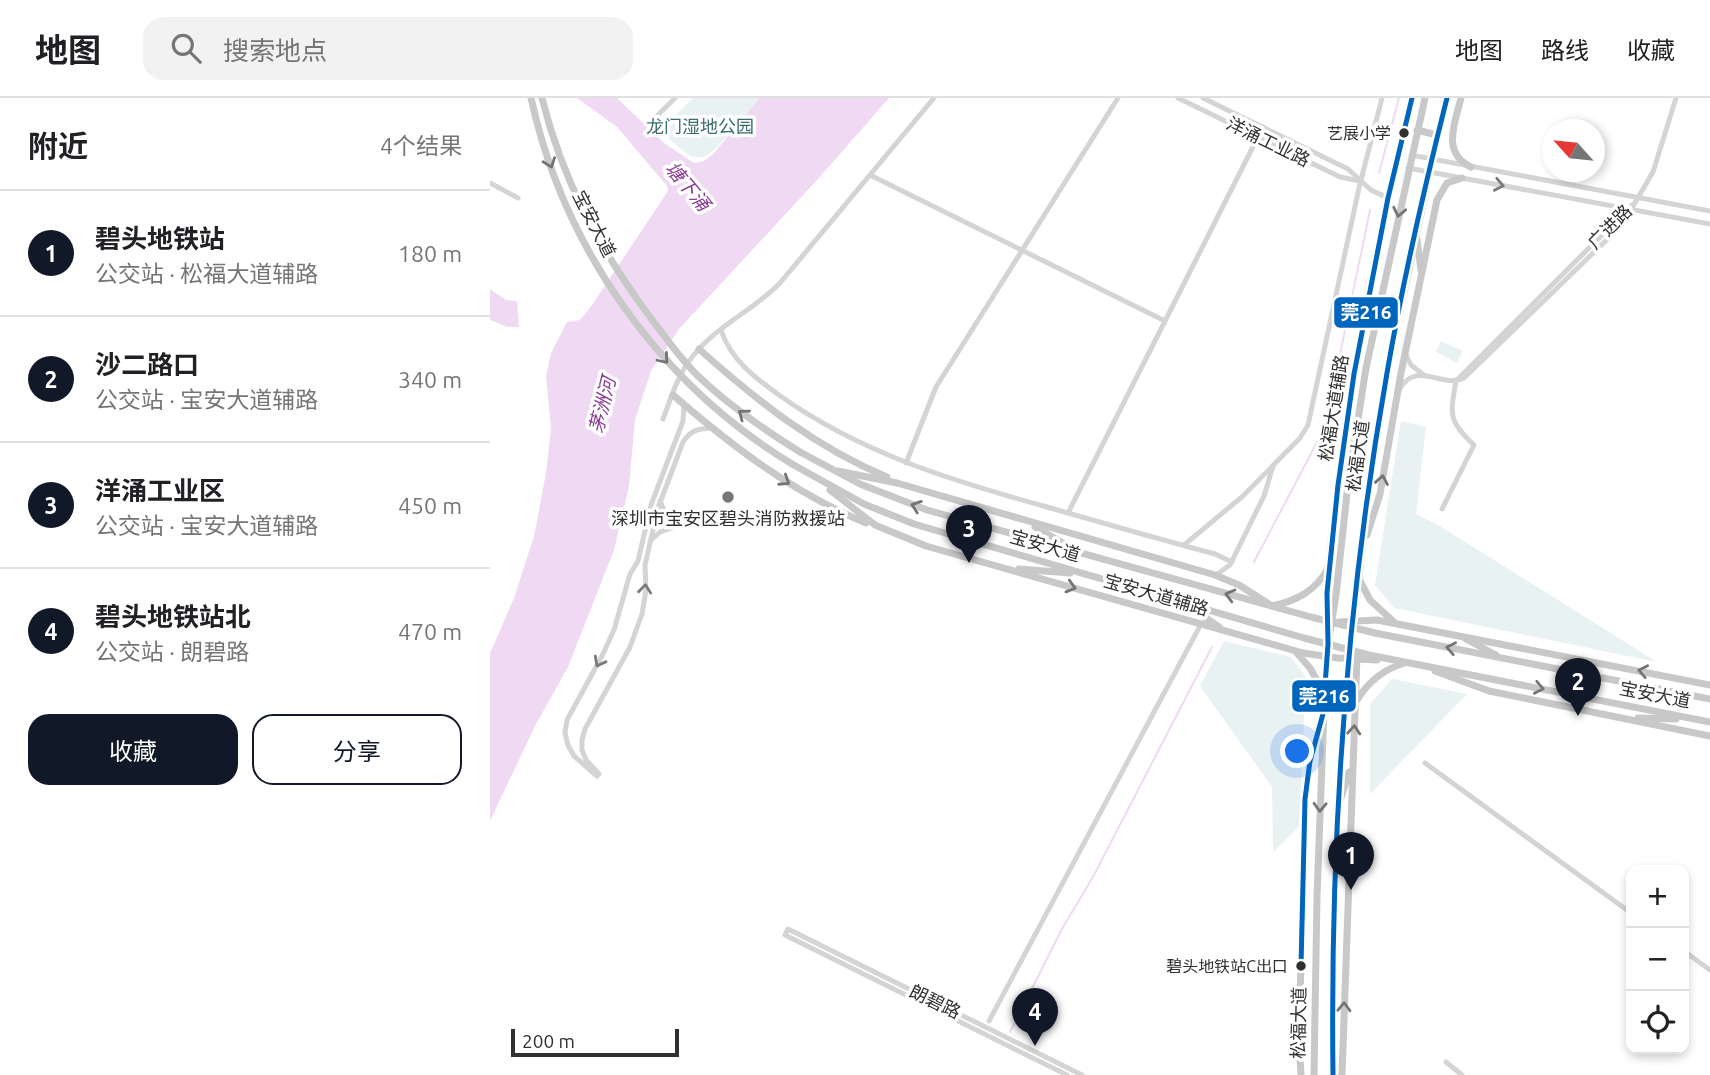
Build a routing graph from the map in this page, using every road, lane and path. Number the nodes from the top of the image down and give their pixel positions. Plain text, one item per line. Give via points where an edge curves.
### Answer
1 (530, 98) edge
2 (542, 98) edge
3 (681, 98) edge
4 (934, 98) edge
5 (1118, 98) edge
6 (1178, 98) edge
7 (1203, 98) edge
8 (1382, 98) edge
9 (1412, 98) edge
10 (1425, 98) edge
11 (1461, 98) edge
12 (1676, 98) edge
13 (674, 100) edge
14 (1445, 100) edge
15 (654, 118) dead end
16 (1263, 127) junction
17 (1417, 130) junction
18 (1437, 135) junction
19 (1258, 137) junction
20 (1411, 156) junction
21 (1431, 159) junction
22 (1471, 167) junction
23 (1408, 168) junction
24 (1429, 172) junction
25 (870, 175) junction
26 (1462, 178) junction
27 (1360, 181) junction
28 (490, 183) edge
29 (518, 198) dead end
30 (1388, 198) junction
31 (1639, 198) junction
32 (1630, 209) junction
33 (1710, 211) edge
34 (1710, 224) edge
35 (1417, 229) junction
36 (1023, 249) junction
37 (1421, 278) junction
38 (1166, 321) junction
39 (721, 330) junction
40 (698, 349) junction
41 (1405, 353) junction
42 (1424, 375) junction
43 (1456, 381) junction
44 (1397, 394) junction
45 (673, 395) junction
46 (684, 405) junction
47 (663, 419) dead end
48 (711, 428) junction
49 (1353, 452) junction
50 (906, 463) junction
51 (1273, 466) junction
52 (825, 467) junction
53 (809, 475) junction
54 (907, 485) junction
55 (1337, 490) junction
56 (660, 501) junction
57 (1442, 509) dead end
58 (1068, 513) junction
59 (1017, 519) junction
60 (884, 531) junction
61 (650, 541) junction
62 (1184, 545) junction
63 (1363, 545) junction
64 (1093, 557) junction
65 (1231, 564) junction
66 (1330, 564) junction
67 (998, 566) junction
68 (1215, 575) junction
69 (1090, 576) junction
70 (1359, 578) junction
71 (1235, 583) junction
72 (1181, 602) junction
73 (1272, 606) junction
74 (1329, 622) junction
75 (1201, 624) junction
76 (1354, 624) junction
77 (1401, 625) junction
78 (1226, 631) junction
79 (1459, 635) junction
80 (1328, 644) junction
81 (1293, 650) junction
82 (1353, 655) junction
83 (1326, 657) junction
84 (1502, 658) junction
85 (1407, 662) junction
86 (1424, 666) junction
87 (1710, 685) edge
88 (1324, 692) junction
89 (1710, 699) edge
90 (1356, 704) junction
91 (1323, 714) junction
92 (1620, 717) junction
93 (1700, 720) junction
94 (1710, 722) edge
95 (1710, 736) edge
96 (1352, 761) junction
97 (1425, 763) dead end
98 (1337, 812) junction
99 (1626, 909) edge
100 (1689, 955) edge
101 (1710, 970) edge
102 (989, 1021) dead end
103 (1446, 1062) dead end
104 (1067, 1075) edge
105 (1082, 1075) edge
106 (1301, 1075) edge
107 (1314, 1075) edge
108 (1333, 1075) edge
109 (1342, 1075) edge
110 (1462, 1075) edge

1 -> 53 main road, 宝安大道, bridge via 546,155 590,255 660,355 748,435
52 -> 2 main road, 宝安大道, bridge via 763,428 706,383 674,350 605,253 581,209
3 - 13 street
4 - 25 street
5 - 36 street
6 - 19 street, 洋涌工业路
7 - 16 street, 洋涌工业路
8 - 27 street
9 - 30 main road, 松福大道辅路
10 - 17 main road, 松福大道
11 - 22 main road via 1452,147
12 - 31 street, 广进路 via 1653,172
13 - 15 street
14 - 18 main road, 松福大道
16 - 19 street
16 - 27 street, 洋涌工业路 via 1348,169
17 - 18 main road
17 - 20 main road, 松福大道
18 - 21 main road, 松福大道
19 - 27 street, 洋涌工业路 via 1340,177
19 - 38 street
20 - 21 street
20 - 23 main road, 松福大道
21 - 22 street
21 - 24 main road, 松福大道
22 - 31 street
23 - 24 street
23 -> 49 main road, 松福大道
24 - 26 street
24 - 35 main road, 松福大道
25 - 36 street
25 - 39 street via 780,282
26 -> 32 street
26 - 37 main road via 1451,181 1440,193
27 - 30 street, 洋涌工业路
27 - 51 street via 1311,416 1303,434
28 - 29 street
30 - 55 main road, 松福大道辅路
31 - 32 street, 广进路
31 - 33 street
32 - 34 street
32 - 43 street, 广进路
35 - 37 main road
35 - 63 main road, 松福大道 via 1383,393
36 - 38 street
36 - 50 street via 933,392
37 - 41 main road
38 - 58 street
39 - 40 street
39 - 50 street via 735,359 770,389 834,430
40 - 45 street
40 - 54 main road via 755,399 801,431
41 - 42 street
41 - 44 main road
42 - 43 street
42 - 44 street via 1407,380
43 - 57 street via 1451,409 1455,427 1474,445
63 -> 44 main road via 1380,494
45 - 46 main road
45 - 47 street
46 - 48 main road
46 -> 61 street via 683,421 654,494 624,599 602,656 567,720 565,733 574,756 598,775 586,760 582,740 642,614
48 - 56 street via 689,432
48 -> 60 main road via 793,487
49 - 55 main road
49 - 74 main road, 松福大道
50 - 58 street
51 - 62 street
51 - 65 street via 1265,496
52 - 54 main road, 宝安大道辅路
64 -> 52 main road, 宝安大道 via 927,510
53 - 60 main road, 宝安大道辅路
53 - 69 main road, 宝安大道 via 901,520
54 - 59 main road, 宝安大道辅路
55 - 66 main road, 松福大道辅路
56 - 61 street
56 - 61 street via 677,526
58 - 62 street
59 - 64 main road
59 - 68 main road, 宝安大道辅路
60 - 67 main road, 宝安大道辅路
62 - 65 street
63 - 70 main road, 松福大道
73 -> 64 main road, 宝安大道
65 - 68 street
65 - 71 street
66 - 73 main road via 1312,590
66 - 74 main road, 松福大道辅路
67 - 69 main road
67 -> 75 main road, 宝安大道辅路
68 - 71 main road, 宝安大道辅路
69 - 72 main road, 宝安大道
70 - 76 main road, 松福大道
70 - 77 main road via 1377,609
71 - 73 main road, 宝安大道辅路
72 - 78 main road
72 - 80 main road, 宝安大道
73 - 74 main road, 宝安大道
74 - 76 main road
74 - 80 main road, 松福大道辅路
75 - 78 main road, 宝安大道辅路
75 - 102 street
76 - 77 main road via 1372,620
76 - 82 main road, 松福大道
84 -> 76 main road, 宝安大道
77 - 79 main road
78 - 81 main road, 宝安大道辅路
79 - 84 main road
87 -> 79 main road
80 - 82 main road, 宝安大道
80 - 83 main road, 松福大道
81 - 83 main road, 宝安大道辅路
81 - 88 main road
82 - 83 main road, 宝安大道辅路
82 - 85 main road, 宝安大道
82 - 90 main road
82 - 98 main road, 松福大道
83 - 88 main road, 松福大道
84 - 89 main road, 宝安大道
85 - 86 main road, 宝安大道
85 - 90 main road via 1377,677
86 - 92 main road via 1489,691
86 -> 93 main road, 宝安大道
88 - 91 main road, 松福大道
96 -> 90 main road
91 - 106 main road via 1310,761 1306,799
91 -> 107 main road, 松福大道
92 - 93 main road
92 - 95 main road
93 - 94 main road, 宝安大道
96 - 98 main road
109 -> 96 main road
97 - 99 street
98 - 108 main road, 松福大道
100 - 101 street
103 - 110 street
104 - 105 street, 朗碧路 via 786,932

